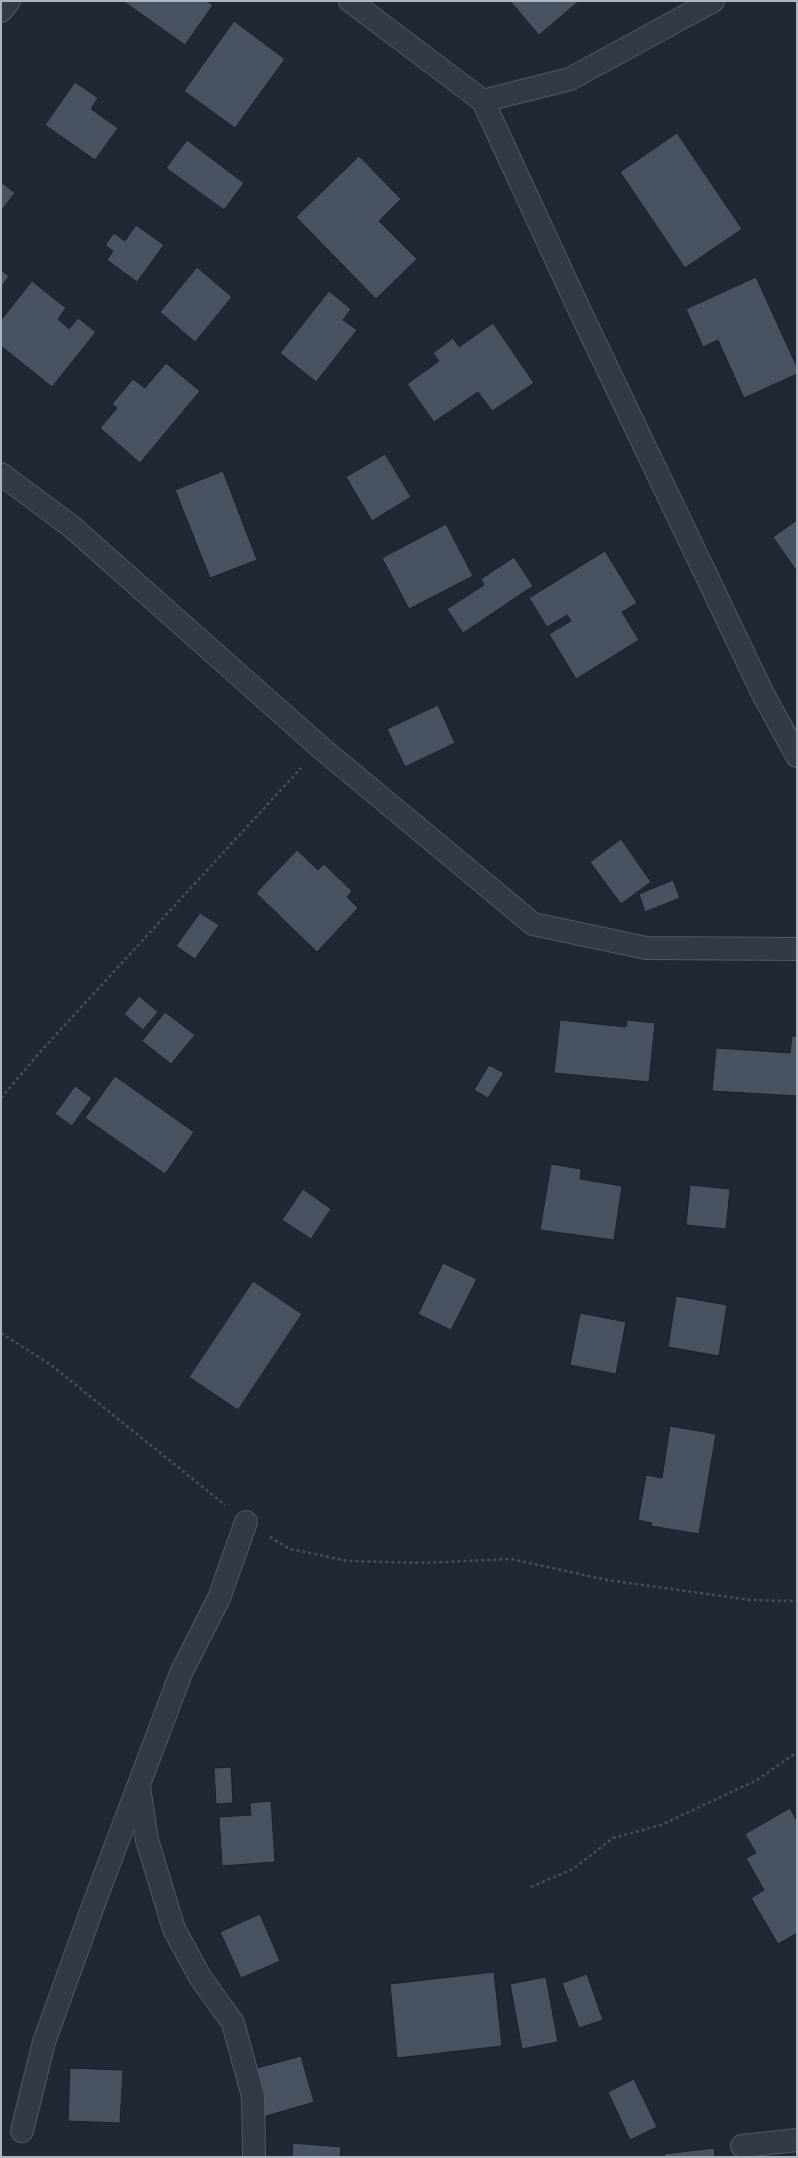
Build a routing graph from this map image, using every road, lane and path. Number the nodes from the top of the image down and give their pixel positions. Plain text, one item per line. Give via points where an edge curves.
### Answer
1 (9, 1) edge
2 (350, 1) edge
3 (713, 1) edge
4 (1, 10) edge
5 (482, 101) junction
6 (1, 474) edge
7 (320, 747) junction
8 (797, 756) edge
9 (797, 949) edge
10 (1, 1098) edge
11 (1, 1333) edge
12 (246, 1522) junction
13 (797, 1601) edge
14 (797, 1752) edge
15 (139, 1786) junction
16 (531, 1887) dead end
17 (22, 2130) dead end
18 (797, 2140) edge
19 (742, 2146) dead end
20 (254, 2157) edge

1 - 4 street
2 - 5 street
3 - 5 street via 570,79
5 - 8 street via 709,580
6 - 7 street via 72,527
7 - 9 street via 533,924 646,948
7 - 10 path via 41,1051
11 - 12 path via 51,1365
12 - 13 path via 290,1549 348,1561 421,1563 511,1559 615,1581 750,1600
12 - 15 street via 219,1598 182,1673
14 - 16 path via 757,1780 661,1825 613,1838 573,1868
15 - 17 street via 44,2042
15 - 20 street via 147,1840 174,1929 200,1977 232,2023 253,2096
18 - 19 street

